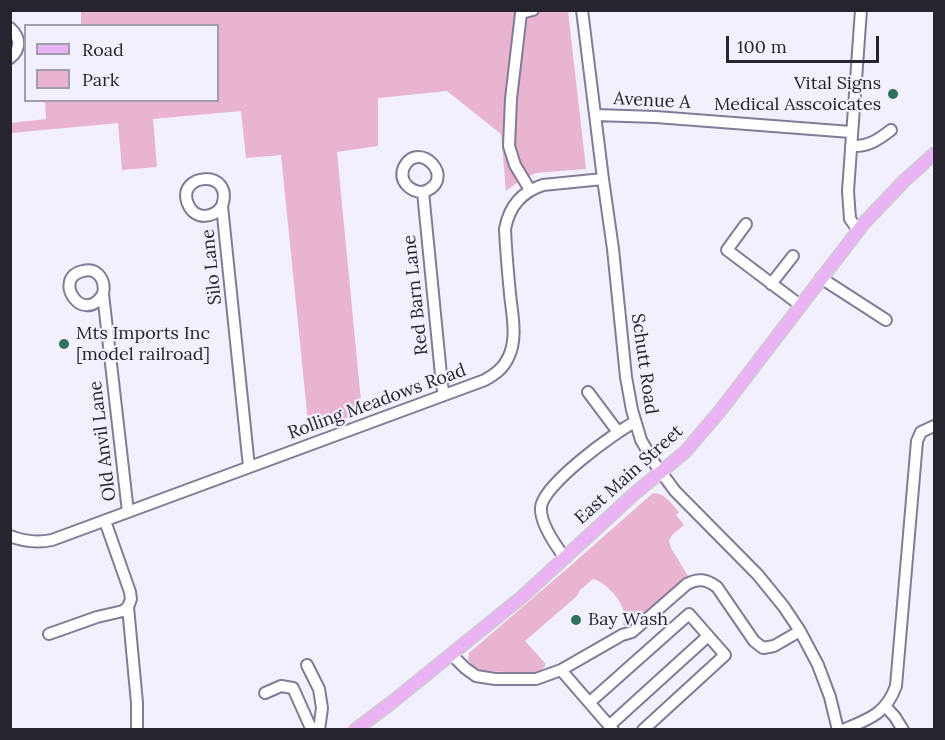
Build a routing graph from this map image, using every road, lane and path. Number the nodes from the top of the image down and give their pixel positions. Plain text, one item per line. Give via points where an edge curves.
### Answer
1 (533, 10) edge
2 (582, 10) edge
3 (861, 10) edge
4 (10, 28) edge
5 (10, 58) edge
6 (595, 115) junction
7 (891, 130) dead end
8 (851, 132) junction
9 (851, 146) junction
10 (934, 154) edge
11 (603, 179) junction
12 (530, 190) junction
13 (423, 192) dead end
14 (222, 206) dead end
15 (746, 224) dead end
16 (858, 230) junction
17 (793, 256) dead end
18 (821, 278) junction
19 (771, 284) junction
20 (103, 294) dead end
21 (800, 305) junction
22 (886, 320) dead end
23 (588, 392) dead end
24 (444, 395) junction
25 (635, 422) junction
26 (934, 426) edge
27 (618, 432) junction
28 (249, 467) junction
29 (661, 472) junction
30 (128, 512) junction
31 (105, 521) junction
32 (10, 536) edge
33 (565, 558) junction
34 (128, 607) junction
35 (800, 631) junction
36 (49, 634) dead end
37 (708, 636) junction
38 (452, 655) junction
39 (307, 665) dead end
40 (561, 670) junction
41 (265, 693) dead end
42 (590, 702) junction
43 (886, 707) junction
44 (612, 727) edge
45 (137, 729) edge
46 (317, 729) edge
47 (355, 729) edge
48 (643, 729) edge
49 (840, 729) edge
50 (903, 729) edge

1 - 12 street via 521,12 509,146
2 - 6 street, Schutt Road
3 - 8 street
4 - 5 street via 19,47
6 - 8 street, Avenue A
6 - 11 street, Schutt Road
7 - 9 street via 876,142
8 - 9 street
9 - 16 street via 848,210
10 - 16 main road, East Main Street
11 - 12 street
11 - 25 street, Schutt Road via 626,377
12 - 24 street, Rolling Meadows Road via 513,206 506,220 513,324 509,358 501,370 485,380
13 - 24 street, Red Barn Lane
14 - 28 street, Silo Lane
15 - 19 street via 727,250
16 - 18 main road, East Main Street
17 - 19 street
18 - 21 main road, East Main Street
18 - 22 street
19 - 21 street
20 - 30 street, Old Anvil Lane
21 - 29 main road, East Main Street via 720,411 685,452
23 - 27 street
24 - 28 street, Rolling Meadows Road
25 - 27 street
25 - 29 street, Schutt Road
26 - 43 street via 921,432 917,441 897,686
27 - 33 street via 555,483 542,500 544,524
28 - 30 street, Rolling Meadows Road
29 - 33 main road, East Main Street
29 - 35 street, Schutt Road via 758,575
30 - 31 street, Rolling Meadows Road
31 - 32 street, Rolling Meadows Road via 52,540 26,542
31 - 34 street via 130,592
33 - 38 main road, East Main Street
34 - 36 street
34 - 45 street
35 - 40 street via 774,646 762,648 717,587 699,580 687,584 632,632
35 - 49 street, Schutt Road via 818,665
37 - 42 street via 689,614
37 - 44 street
37 - 48 street via 726,655
38 - 40 street via 476,676 495,679 536,679
38 - 47 main road, East Main Street
39 - 46 street via 319,689 322,708
40 - 42 street
41 - 46 street via 281,686 293,688 310,726
42 - 44 street
43 - 49 street via 869,719
43 - 50 street

